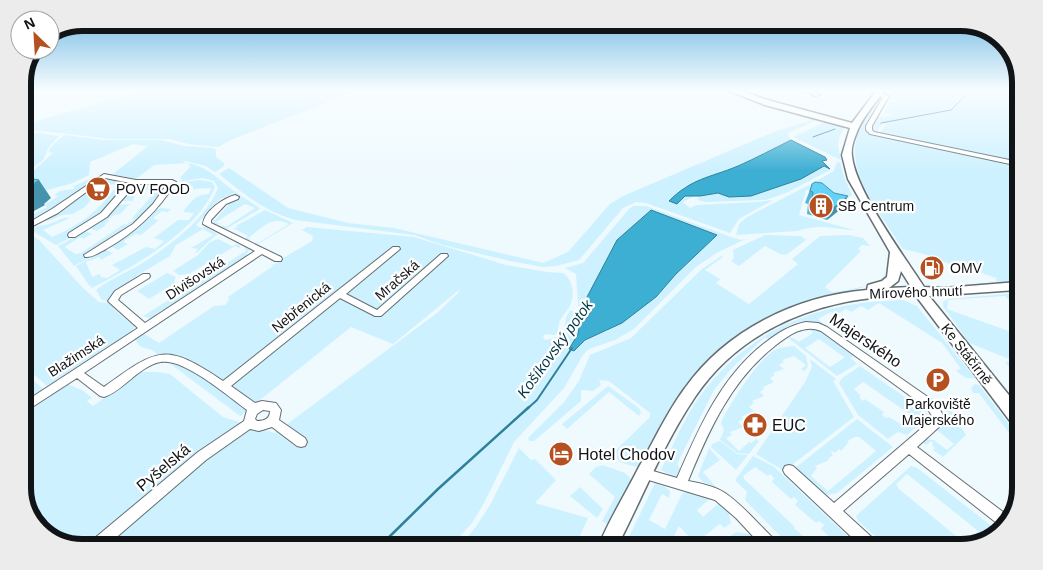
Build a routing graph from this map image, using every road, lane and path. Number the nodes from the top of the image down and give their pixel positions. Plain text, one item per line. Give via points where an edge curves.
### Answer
1 (823, 118) edge
2 (860, 118) edge
3 (874, 118) edge
4 (854, 126) junction
5 (1012, 163) edge
6 (136, 182) junction
7 (235, 196) dead end
8 (31, 224) edge
9 (72, 235) dead end
10 (396, 249) dead end
11 (261, 251) junction
12 (895, 251) junction
13 (88, 255) dead end
14 (444, 256) dead end
15 (278, 260) dead end
16 (146, 276) dead end
17 (1012, 286) edge
18 (920, 291) junction
19 (339, 294) junction
20 (857, 295) junction
21 (144, 328) junction
22 (76, 372) junction
23 (223, 387) junction
24 (31, 403) edge
25 (255, 409) junction
26 (1012, 411) edge
27 (272, 421) junction
28 (250, 423) junction
29 (301, 442) dead end
30 (909, 447) junction
31 (788, 470) dead end
32 (646, 474) junction
33 (680, 485) junction
34 (834, 511) junction
35 (1001, 518) edge
36 (105, 539) edge
37 (611, 539) edge
38 (764, 539) edge
39 (864, 539) edge

1 - 4 main road
2 - 4 main road, Ke Stáčírně
3 - 5 street via 868,130 872,133
4 - 12 main road, Ke Stáčírně via 846,152 849,168 867,206
6 - 8 street via 104,176
6 - 9 street via 104,215
6 - 13 street via 172,182 141,222
7 - 11 street, Divišovská via 223,202 206,222
10 - 19 street, Nebřenická
11 - 15 street, Divišovská
11 - 21 street, Divišovská
12 - 18 main road, Ke Stáčírně
12 - 20 main road via 894,278 885,285 862,290
14 - 19 street, Mračská via 378,314
16 - 21 street via 118,293 113,301
17 - 18 main road, Mírového hnutí
18 - 20 main road, Mírového hnutí
18 - 26 main road, Ke Stáčírně
19 - 23 street, Nebřenická
20 - 32 main road, Mírového hnutí via 795,310 736,343 690,392
21 - 22 street, Blažimská
22 - 23 street via 104,393 146,364 168,356 185,362
22 - 24 street, Blažimská
23 - 25 street
25 - 27 street via 266,405 275,408
25 - 28 street via 249,418
27 - 28 street via 258,427
27 - 29 street
28 - 36 street, Pyšelská via 202,456
30 - 33 street, Majerského via 935,424 938,415 931,405 824,329 804,324 769,344 738,374 707,421
30 - 34 street
30 - 35 street
31 - 34 street
32 - 33 street
32 - 37 main road, Mírového hnutí
33 - 38 street via 719,496
34 - 39 street

